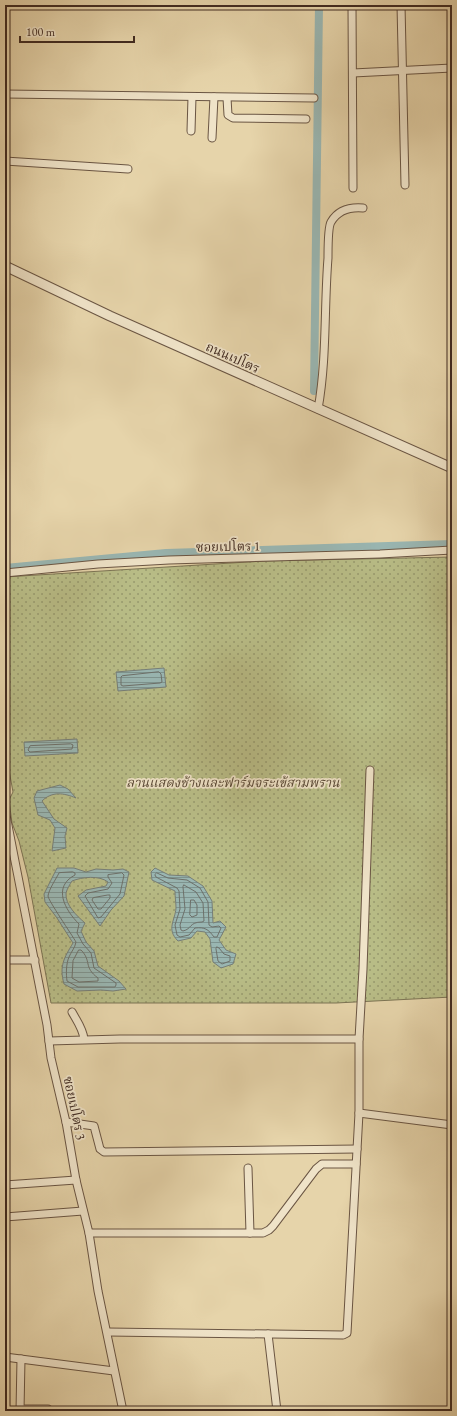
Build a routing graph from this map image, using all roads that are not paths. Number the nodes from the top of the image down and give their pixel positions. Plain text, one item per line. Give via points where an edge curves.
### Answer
1 (352, 5) edge
2 (401, 5) edge
3 (452, 5) edge
4 (452, 13) edge
5 (452, 68) edge
6 (403, 70) junction
7 (353, 73) junction
8 (5, 94) edge
9 (192, 97) junction
10 (214, 97) junction
11 (227, 98) junction
12 (314, 98) dead end
13 (306, 119) dead end
14 (191, 131) dead end
15 (212, 138) dead end
16 (5, 161) edge
17 (128, 169) dead end
18 (405, 185) dead end
19 (353, 188) dead end
20 (363, 208) dead end
21 (5, 266) edge
22 (318, 409) junction
23 (452, 468) edge
24 (452, 550) edge
25 (5, 573) edge
26 (370, 770) dead end
27 (5, 810) edge
28 (5, 960) edge
29 (34, 960) junction
30 (72, 1012) dead end
31 (358, 1039) junction
32 (84, 1040) junction
33 (49, 1041) junction
34 (359, 1113) junction
35 (66, 1122) junction
36 (452, 1125) edge
37 (357, 1149) junction
38 (356, 1164) junction
39 (248, 1168) dead end
40 (76, 1180) junction
41 (5, 1185) edge
42 (83, 1211) junction
43 (5, 1217) edge
44 (89, 1233) junction
45 (250, 1233) junction
46 (108, 1332) junction
47 (268, 1334) junction
48 (5, 1357) edge
49 (21, 1359) junction
50 (114, 1371) junction
51 (20, 1410) edge
52 (48, 1410) dead end
53 (123, 1411) edge
54 (277, 1411) edge

1 - 7 street
2 - 6 street
3 - 4 street
5 - 6 street
6 - 7 street
6 - 18 street
7 - 19 street
8 - 9 street
9 - 10 street
9 - 14 street
10 - 11 street
10 - 15 street
11 - 12 street
11 - 13 street via 228,115 233,118
16 - 17 street
20 - 22 street via 349,208 330,222 322,386
21 - 22 street, ถนนเปโตร
22 - 23 street, ถนนเปโตร
24 - 25 street, ซอยเปโตร 1 via 169,560
26 - 31 street
27 - 29 street, ซอยเปโตร 3
28 - 29 street
29 - 33 street, ซอยเปโตร 3
30 - 32 street via 83,1032
31 - 32 street
31 - 34 street
32 - 33 street
33 - 35 street, ซอยเปโตร 3
34 - 36 street
34 - 37 street
35 - 37 street via 94,1126 100,1149 104,1152
35 - 40 street, ซอยเปโตร 3
37 - 38 street
38 - 45 street via 322,1164 269,1230 263,1233
38 - 47 street via 347,1333
39 - 45 street
40 - 41 street
40 - 42 street, ซอยเปโตร 3
42 - 43 street
42 - 44 street, ซอยเปโตร 3
44 - 45 street
44 - 46 street, ซอยเปโตร 3 via 98,1291
46 - 47 street
46 - 50 street, ซอยเปโตร 3
47 - 54 street
48 - 49 street
49 - 50 street
49 - 51 street
50 - 53 street, ซอยเปโตร 3
51 - 52 street

